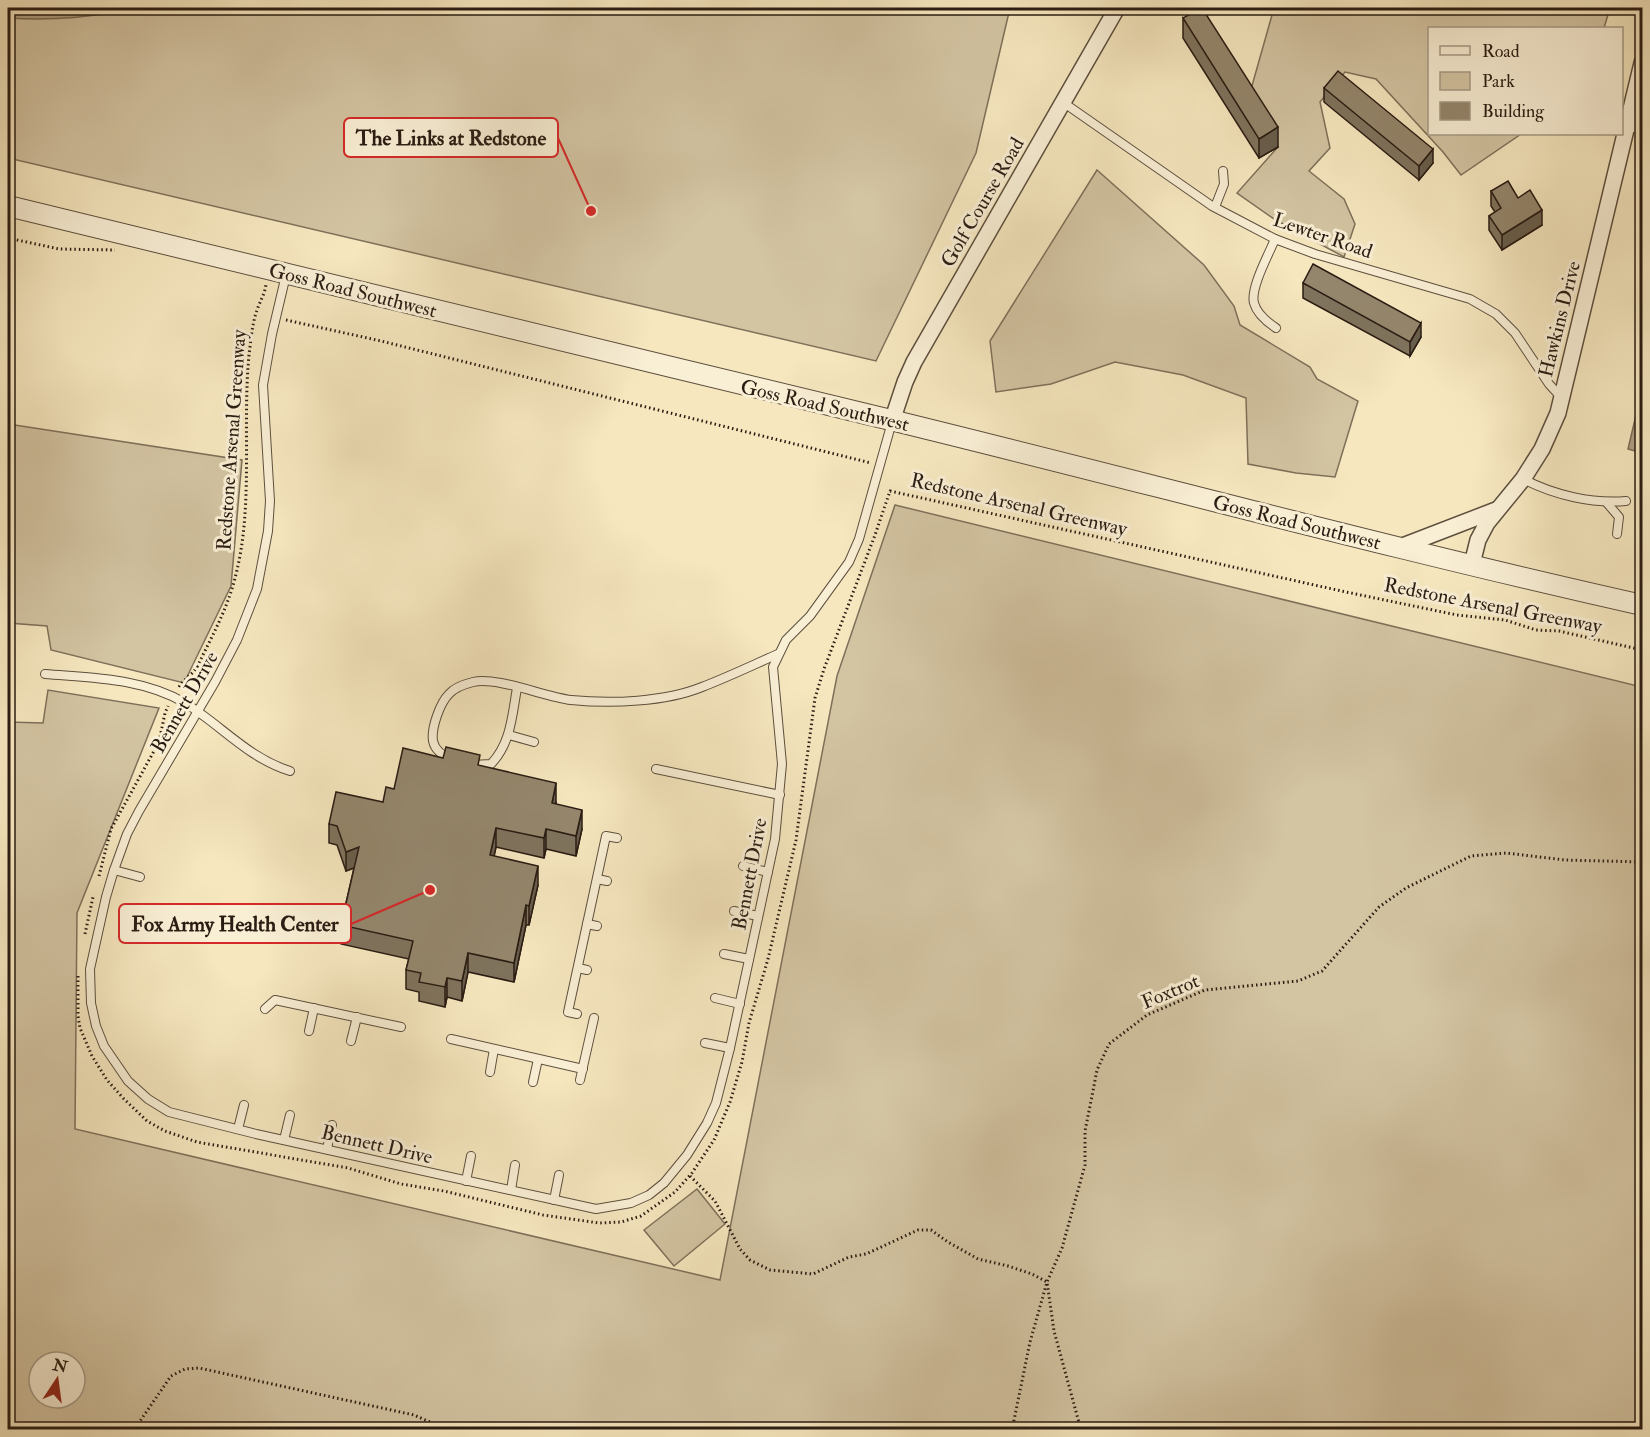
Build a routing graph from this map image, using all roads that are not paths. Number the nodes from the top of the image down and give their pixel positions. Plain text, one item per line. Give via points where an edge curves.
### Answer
1 (1117, 8) edge
2 (1642, 63) edge
3 (1064, 102) junction
4 (1635, 128) edge
5 (1223, 171) dead end
6 (8, 206) edge
7 (1215, 207) junction
8 (1275, 239) junction
9 (287, 273) junction
10 (1276, 328) dead end
11 (1562, 398) junction
12 (892, 421) junction
13 (1523, 479) junction
14 (1626, 501) dead end
15 (1606, 503) junction
16 (1497, 510) junction
17 (1617, 534) dead end
18 (1400, 547) junction
19 (1472, 564) junction
20 (1642, 605) edge
21 (778, 654) junction
22 (45, 674) dead end
23 (517, 688) junction
24 (198, 712) junction
25 (508, 735) junction
26 (534, 742) dead end
27 (656, 769) dead end
28 (290, 771) dead end
29 (780, 795) junction
30 (617, 838) dead end
31 (743, 866) dead end
32 (114, 870) junction
33 (768, 872) junction
34 (140, 877) dead end
35 (597, 879) junction
36 (607, 881) dead end
37 (283, 909) dead end
38 (734, 911) dead end
39 (758, 916) junction
40 (331, 919) dead end
41 (587, 924) junction
42 (597, 926) dead end
43 (724, 954) dead end
44 (749, 959) junction
45 (578, 968) junction
46 (587, 970) dead end
47 (715, 998) dead end
48 (740, 1004) junction
49 (314, 1008) junction
50 (266, 1009) dead end
51 (577, 1014) dead end
52 (357, 1017) junction
53 (594, 1018) dead end
54 (401, 1027) dead end
55 (309, 1031) dead end
56 (451, 1039) dead end
57 (351, 1041) dead end
58 (705, 1043) dead end
59 (730, 1048) junction
60 (494, 1049) junction
61 (538, 1059) junction
62 (583, 1069) junction
63 (490, 1072) dead end
64 (580, 1080) dead end
65 (533, 1082) dead end
66 (244, 1105) dead end
67 (290, 1116) dead end
68 (332, 1125) dead end
69 (238, 1129) junction
70 (285, 1140) junction
71 (327, 1149) junction
72 (471, 1156) dead end
73 (515, 1166) dead end
74 (560, 1175) dead end
75 (466, 1180) junction
76 (511, 1190) junction
77 (554, 1200) junction

1 - 3 street, Golf Course Road
2 - 4 street, Hawkins Drive
3 - 7 lane, Lewter Road
3 - 12 street, Golf Course Road via 914,362
4 - 11 street, Hawkins Drive
5 - 7 lane via 1224,184
6 - 9 street, Goss Road Southwest
7 - 8 lane, Lewter Road
8 - 10 lane via 1253,302 1264,319
8 - 11 lane, Lewter Road via 1470,299 1496,314 1515,333
9 - 12 street, Goss Road Southwest
9 - 24 lane, Bennett Drive via 263,385 270,501 263,563 249,613
11 - 13 street, Hawkins Drive via 1542,449
12 - 18 street, Goss Road Southwest
12 - 21 lane, Bennett Drive via 849,562
13 - 15 lane via 1544,490
13 - 16 street, Hawkins Drive
14 - 15 lane
15 - 17 lane via 1619,517
16 - 18 street
16 - 19 street, Hawkins Drive via 1478,540
18 - 19 street, Goss Road Southwest
19 - 20 street, Goss Road Southwest
21 - 23 lane via 700,688 643,701 571,700
21 - 29 lane, Bennett Drive via 773,682 780,742
22 - 24 lane via 111,679 156,689
23 - 25 lane
23 - 25 lane via 491,680 459,686 448,694 440,709 433,740 444,756 473,765 491,764 501,753
24 - 28 lane via 247,751
24 - 32 lane, Bennett Drive via 127,834
25 - 26 lane
27 - 29 lane
29 - 33 lane, Bennett Drive
30 - 35 lane via 606,836
31 - 33 lane
32 - 34 lane
32 - 69 lane, Bennett Drive via 90,969 91,1003 104,1046 128,1081 148,1099 169,1112
33 - 39 lane, Bennett Drive
35 - 36 lane
35 - 41 lane
37 - 40 lane
38 - 39 lane
39 - 44 lane, Bennett Drive
41 - 42 lane
41 - 45 lane
43 - 44 lane
44 - 48 lane, Bennett Drive
45 - 46 lane
45 - 51 lane via 568,1012
47 - 48 lane
48 - 59 lane, Bennett Drive
49 - 50 lane via 276,1000
49 - 52 lane
49 - 55 lane
52 - 54 lane
52 - 57 lane
53 - 62 lane
56 - 60 lane
58 - 59 lane
59 - 77 lane, Bennett Drive via 707,1123 664,1184 631,1203 596,1209
60 - 61 lane
60 - 63 lane
61 - 62 lane
61 - 65 lane
62 - 64 lane
66 - 69 lane
67 - 70 lane
68 - 71 lane
69 - 70 lane, Bennett Drive
70 - 71 lane, Bennett Drive
71 - 75 lane, Bennett Drive
72 - 75 lane
73 - 76 lane
74 - 77 lane
75 - 76 lane, Bennett Drive
76 - 77 lane, Bennett Drive

